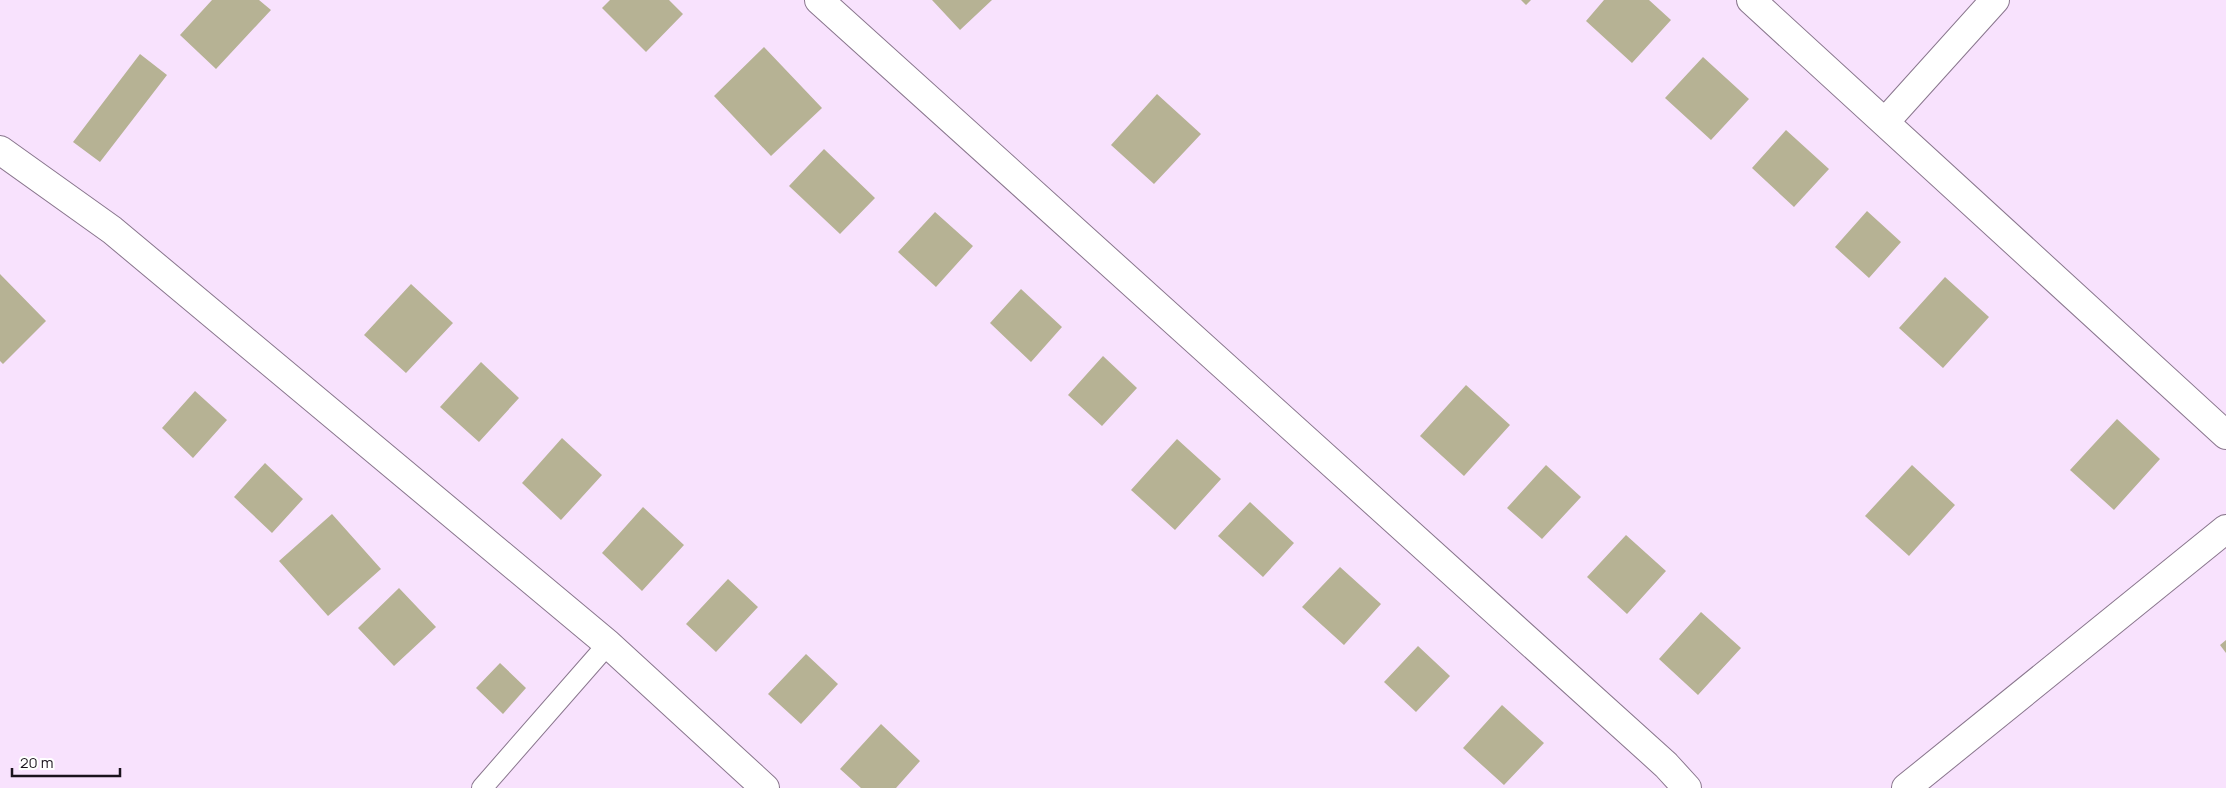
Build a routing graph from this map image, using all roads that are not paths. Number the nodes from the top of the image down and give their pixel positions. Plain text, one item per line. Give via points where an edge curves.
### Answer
1 (819, 0) edge
2 (1751, 0) edge
3 (1994, 0) edge
4 (1885, 122) junction
5 (0, 150) edge
6 (2226, 435) edge
7 (2226, 529) edge
8 (608, 644) junction
9 (482, 788) edge
10 (765, 788) edge
11 (1687, 788) edge
12 (1906, 788) edge

1 - 11 street via 1666,765
2 - 4 street
3 - 4 street
4 - 6 street
5 - 8 street via 112,230
7 - 12 street
8 - 9 lane
8 - 10 street

